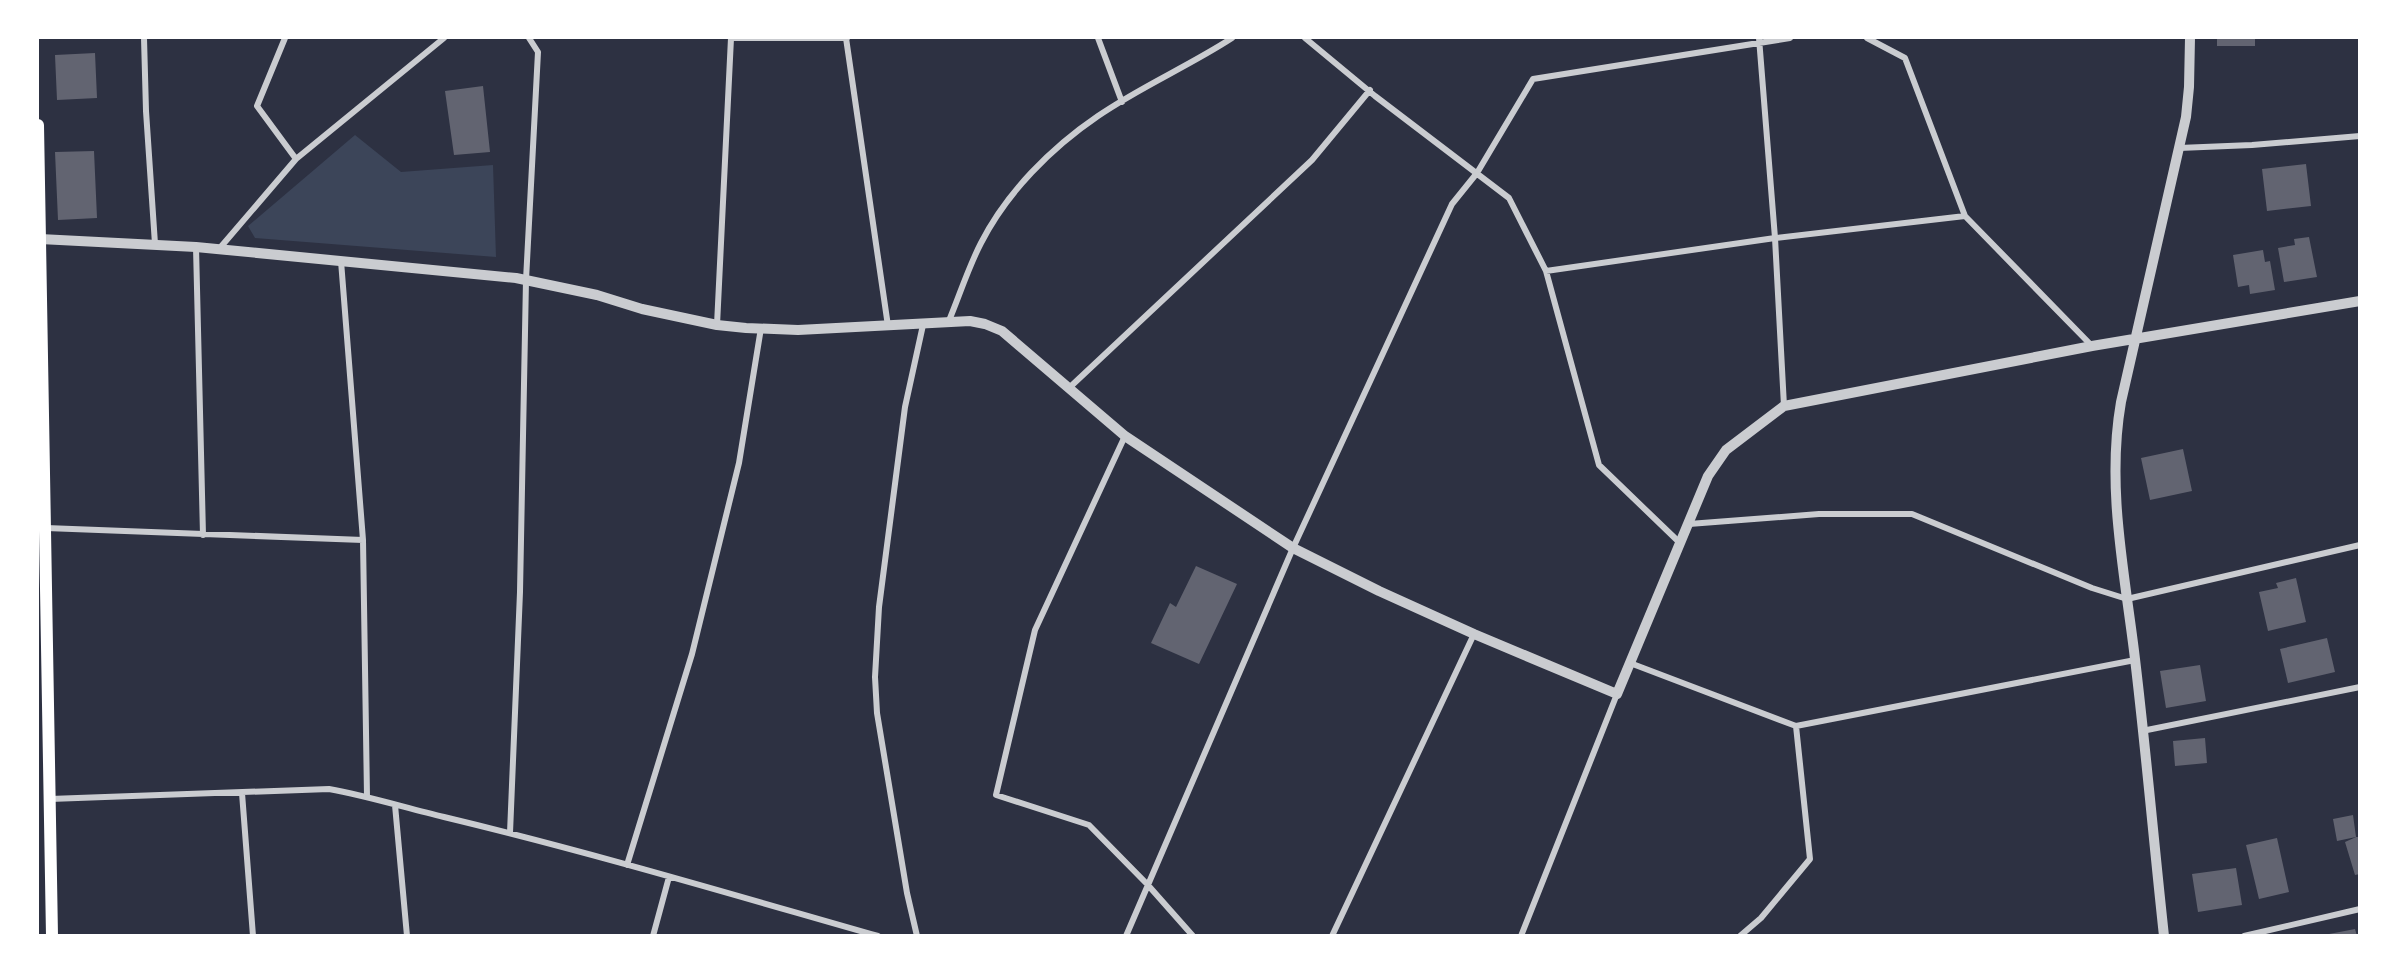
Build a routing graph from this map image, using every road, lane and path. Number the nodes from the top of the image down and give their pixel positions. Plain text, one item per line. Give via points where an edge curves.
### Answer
1 (144, 38) edge
2 (285, 38) edge
3 (444, 38) edge
4 (529, 38) edge
5 (731, 38) edge
6 (846, 38) edge
7 (1098, 38) edge
8 (1232, 38) edge
9 (1305, 38) edge
10 (1790, 38) edge
11 (1867, 38) edge
12 (2190, 38) edge
13 (1760, 40) edge
14 (1370, 90) junction
15 (1122, 102) junction
16 (38, 125) edge
17 (2360, 136) edge
18 (2179, 148) junction
19 (296, 159) junction
20 (1477, 173) junction
21 (1965, 216) junction
22 (1775, 238) junction
23 (39, 239) edge
24 (155, 244) junction
25 (196, 247) junction
26 (219, 249) junction
27 (341, 261) junction
28 (1546, 271) junction
29 (526, 280) junction
30 (2360, 301) edge
31 (948, 323) junction
32 (717, 325) junction
33 (923, 325) junction
34 (888, 327) junction
35 (761, 328) junction
36 (2135, 340) junction
37 (2092, 346) junction
38 (1069, 388) junction
39 (1784, 406) junction
40 (1125, 436) junction
41 (1689, 524) junction
42 (46, 528) junction
43 (203, 535) junction
44 (363, 540) junction
45 (1681, 544) junction
46 (2360, 545) edge
47 (1293, 548) junction
48 (2127, 599) junction
49 (1474, 634) junction
50 (42, 638) edge
51 (2135, 660) junction
52 (1630, 663) junction
53 (2360, 687) edge
54 (1617, 694) junction
55 (1796, 726) junction
56 (2142, 731) junction
57 (242, 793) junction
58 (367, 796) junction
59 (49, 799) junction
60 (395, 805) junction
61 (510, 833) junction
62 (627, 865) junction
63 (669, 877) junction
64 (1147, 884) junction
65 (2360, 909) edge
66 (52, 936) edge
67 (253, 936) edge
68 (407, 936) edge
69 (653, 936) edge
70 (878, 936) edge
71 (917, 936) edge
72 (1126, 936) edge
73 (1193, 936) edge
74 (1332, 936) edge
75 (1521, 936) edge
76 (1740, 936) edge
77 (2164, 936) edge
78 (2244, 936) edge

1 - 24 street
2 - 19 street via 257,106
3 - 19 street
4 - 29 street via 538,52
5 - 6 street
5 - 32 street
6 - 34 street
7 - 15 street
8 - 15 street
9 - 14 street
10 - 13 street
11 - 21 street via 1905,58
12 - 18 street via 2188,102
13 - 20 street via 1533,79
13 - 22 street
14 - 20 street
14 - 38 street via 1312,160
15 - 31 street via 1068,138 1032,172 1004,207 981,243
16 - 23 main road
17 - 18 street
18 - 36 street
19 - 26 street
20 - 28 street via 1509,198
20 - 47 street via 1452,204
21 - 22 street
21 - 37 street
22 - 28 street
22 - 39 street
23 - 24 street
23 - 42 main road
24 - 25 street
25 - 26 street
25 - 43 street
26 - 27 street
27 - 29 street
27 - 44 street
28 - 45 street via 1599,465
29 - 32 street
29 - 61 street via 520,592
30 - 36 street
31 - 33 street
31 - 38 street via 970,321 1002,331
32 - 35 street
33 - 34 street
33 - 71 street via 905,407 879,607 875,677 879,724
34 - 35 street
35 - 62 street via 739,463 692,654
36 - 37 street
36 - 48 street via 2116,441 2119,538
37 - 39 street
38 - 40 street
39 - 41 street via 1726,450 1708,476
40 - 47 street
40 - 64 street via 1035,630 996,795 1089,825
41 - 45 street
41 - 48 street via 1819,514 1912,514
42 - 43 street
42 - 50 main road
43 - 44 street
44 - 58 street
45 - 52 street
46 - 48 street
47 - 49 street
47 - 64 street
48 - 51 street
49 - 54 street
49 - 74 street
50 - 59 main road
51 - 55 street
51 - 56 street
52 - 54 street
52 - 55 street
53 - 56 street
54 - 75 street
55 - 76 street via 1810,859 1761,918
56 - 77 street
57 - 58 street via 329,789
57 - 59 street
57 - 67 street
58 - 60 street
59 - 66 main road
60 - 61 street
60 - 68 street
61 - 62 street
62 - 63 street
63 - 69 street
63 - 70 street
64 - 72 street
64 - 73 street
65 - 78 street

